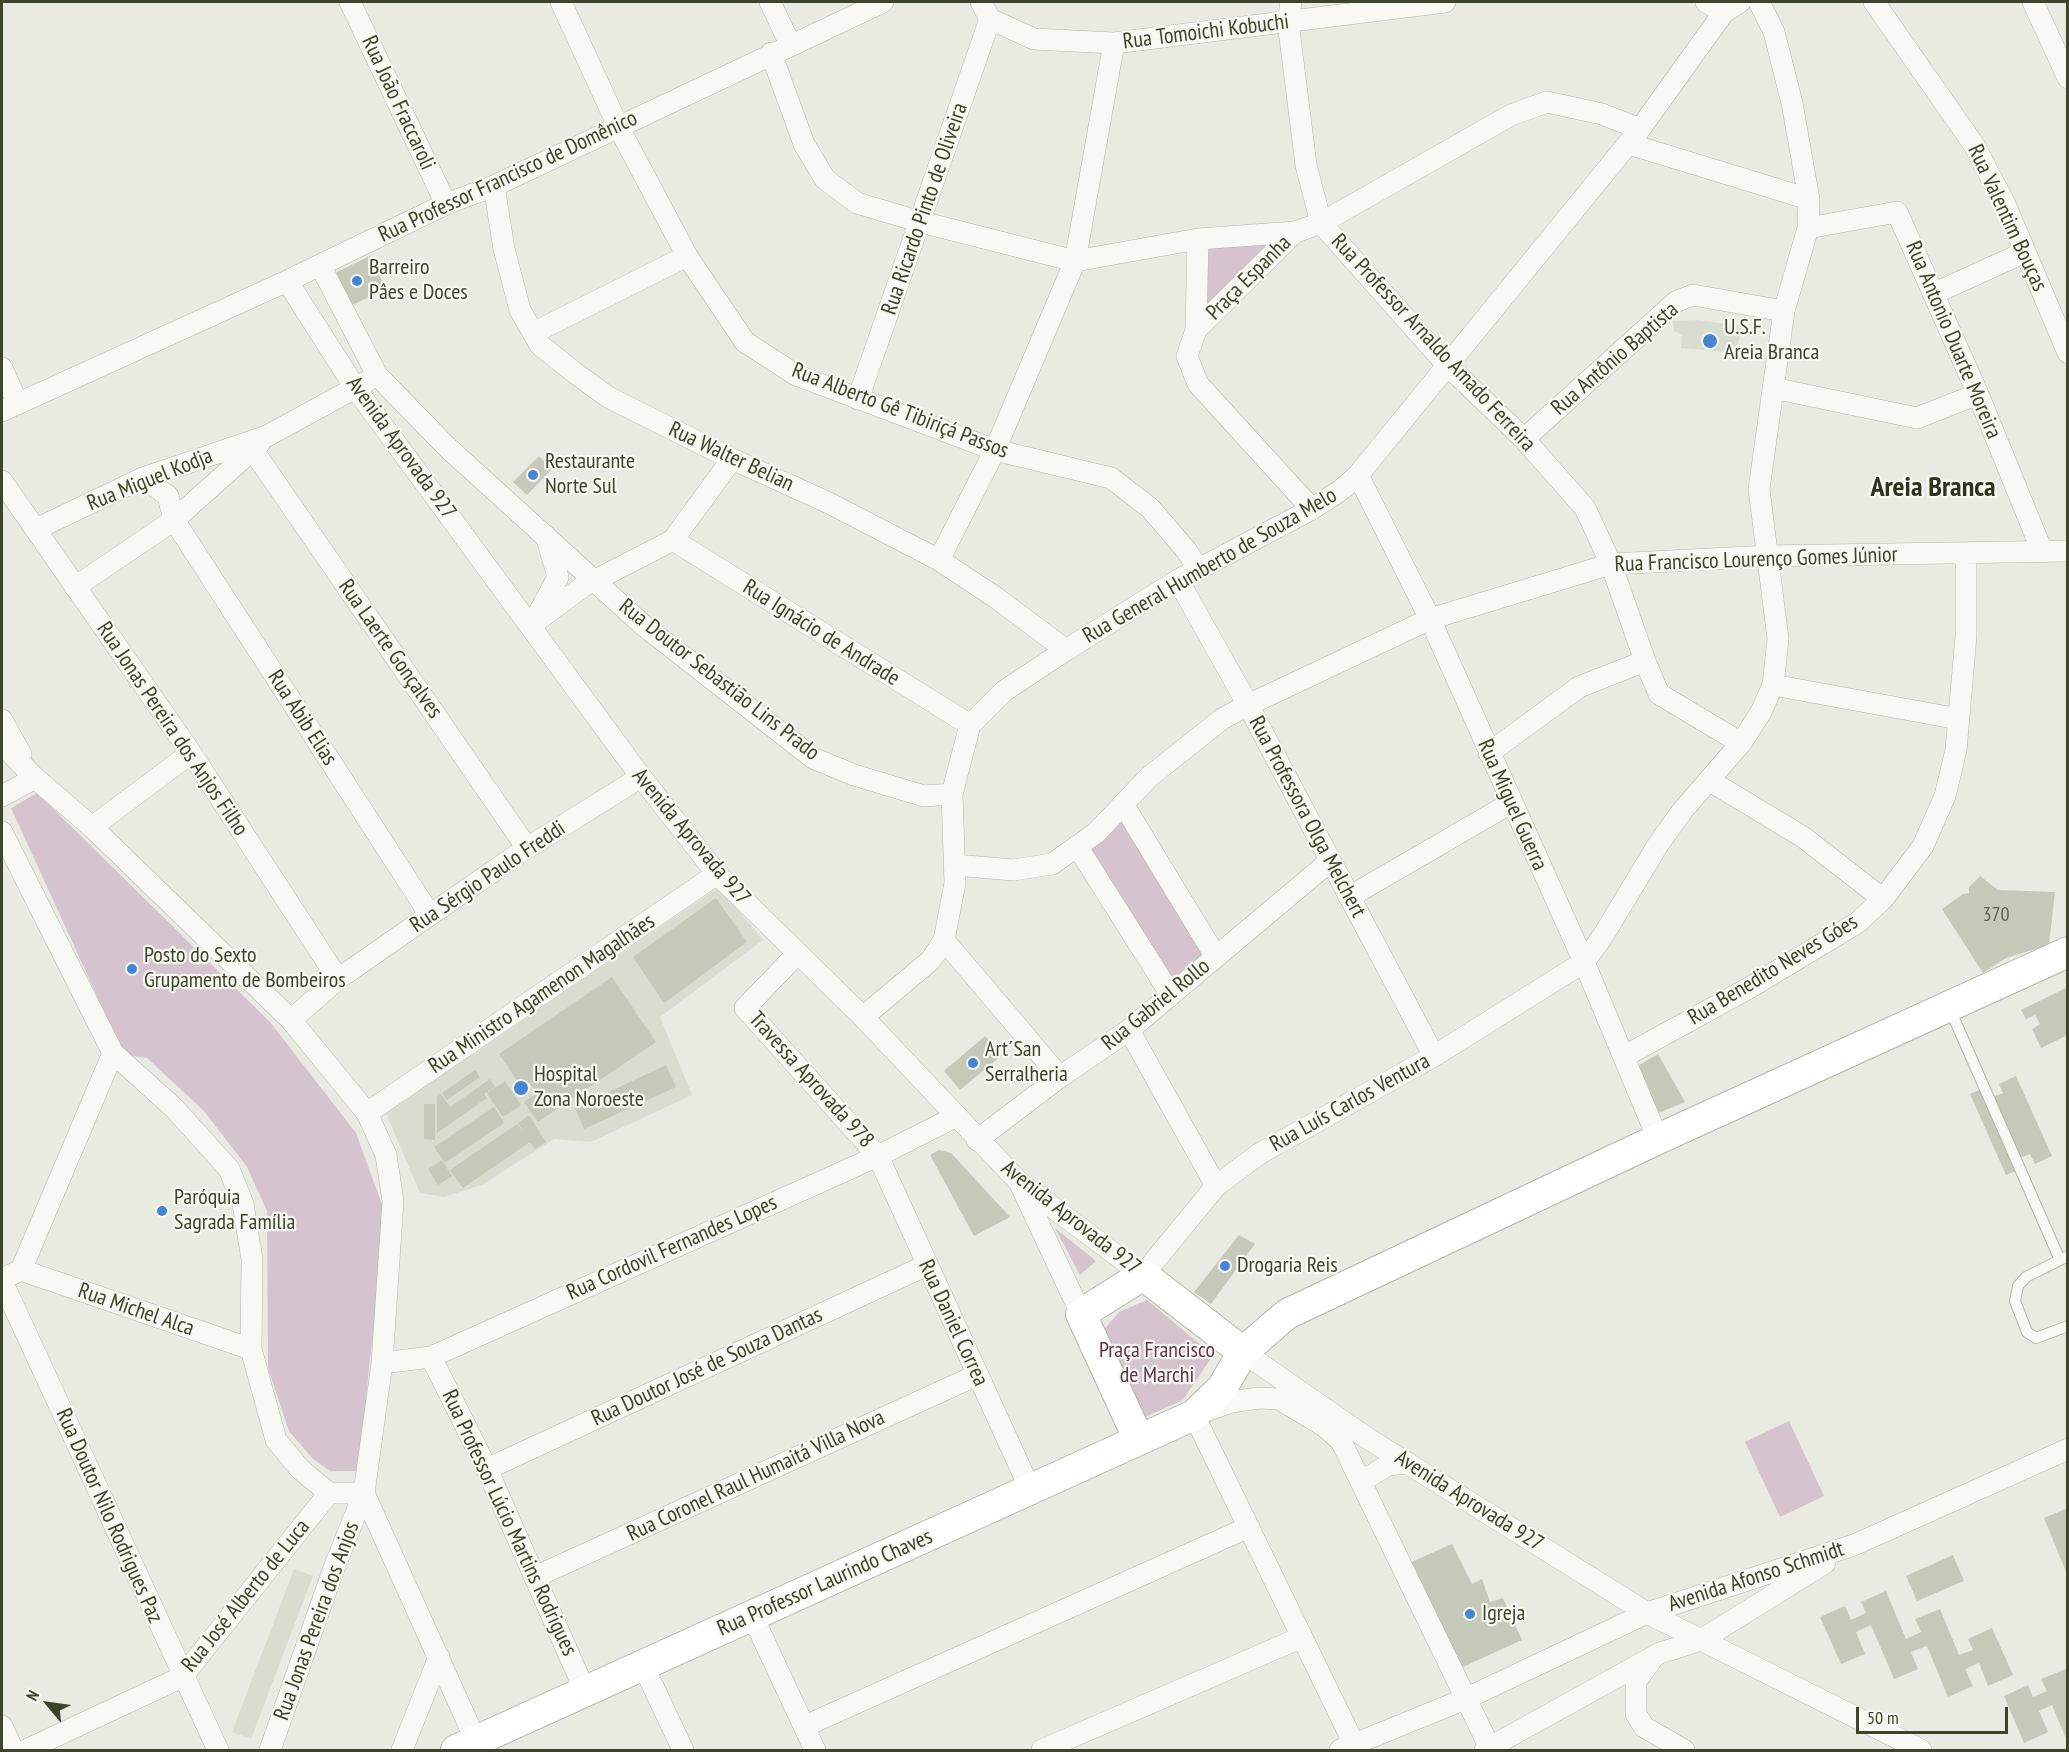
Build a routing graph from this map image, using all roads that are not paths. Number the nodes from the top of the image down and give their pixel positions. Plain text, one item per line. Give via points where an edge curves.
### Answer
1 (350, 2) edge
2 (561, 2) edge
3 (770, 2) edge
4 (883, 2) edge
5 (1291, 2) edge
6 (1445, 2) edge
7 (1759, 2) edge
8 (1874, 2) edge
9 (2033, 2) edge
10 (1723, 5) edge
11 (986, 10) edge
12 (1288, 22) junction
13 (1114, 43) junction
14 (781, 49) junction
15 (2067, 78) edge
16 (618, 126) junction
17 (1634, 136) junction
18 (494, 186) junction
19 (1809, 199) junction
20 (446, 204) junction
21 (921, 222) junction
22 (1321, 223) junction
23 (1808, 228) junction
24 (1295, 231) junction
25 (1198, 239) junction
26 (2025, 252) junction
27 (687, 256) junction
28 (1075, 261) junction
29 (320, 265) junction
30 (287, 281) junction
31 (1933, 294) junction
32 (1784, 310) junction
33 (1196, 330) junction
34 (533, 333) junction
35 (2067, 353) edge
36 (1447, 365) junction
37 (2, 368) edge
38 (377, 375) junction
39 (1773, 388) junction
40 (356, 389) junction
41 (1978, 394) junction
42 (858, 399) junction
43 (10, 408) edge
44 (1524, 439) junction
45 (256, 443) junction
46 (994, 450) junction
47 (732, 459) junction
48 (1358, 475) junction
49 (143, 478) junction
50 (2, 481) edge
51 (1312, 508) junction
52 (174, 520) junction
53 (36, 529) junction
54 (545, 535) junction
55 (673, 540) junction
56 (2042, 551) junction
57 (2067, 551) edge
58 (1966, 554) junction
59 (1769, 556) junction
60 (939, 560) junction
61 (1611, 564) junction
62 (1199, 570) junction
63 (1178, 580) junction
64 (595, 581) junction
65 (75, 587) junction
66 (1430, 619) junction
67 (532, 624) junction
68 (1066, 650) junction
69 (1645, 661) junction
70 (1773, 685) junction
71 (1248, 705) junction
72 (1959, 719) junction
73 (2, 720) edge
74 (970, 725) junction
75 (1741, 743) junction
76 (2, 744) edge
77 (191, 753) junction
78 (1489, 753) junction
79 (640, 777) junction
80 (35, 778) junction
81 (1710, 781) junction
82 (952, 794) junction
83 (2, 796) edge
84 (1511, 803) junction
85 (1123, 804) junction
86 (92, 827) junction
87 (2, 832) edge
88 (1077, 846) junction
89 (527, 848) junction
90 (1329, 862) junction
91 (955, 865) junction
92 (717, 874) junction
93 (1349, 897) junction
94 (1883, 899) junction
95 (430, 915) junction
96 (944, 940) junction
97 (2067, 952) edge
98 (798, 953) junction
99 (1216, 957) junction
100 (1584, 962) junction
101 (339, 980) junction
102 (1171, 995) junction
103 (1949, 1006) junction
104 (863, 1017) junction
105 (291, 1020) junction
106 (1129, 1030) junction
107 (113, 1053) junction
108 (1434, 1056) junction
109 (1625, 1056) junction
110 (1060, 1077) junction
111 (366, 1113) junction
112 (957, 1116) junction
113 (1658, 1139) junction
114 (977, 1140) junction
115 (878, 1156) junction
116 (1020, 1183) junction
117 (1216, 1186) junction
118 (2064, 1258) edge
119 (927, 1265) junction
120 (1143, 1275) junction
121 (8, 1277) edge
122 (1081, 1314) junction
123 (2067, 1326) edge
124 (251, 1349) junction
125 (1243, 1352) junction
126 (432, 1357) junction
127 (382, 1363) junction
128 (977, 1375) junction
129 (1194, 1415) junction
130 (1139, 1440) junction
131 (2067, 1449) edge
132 (1408, 1463) junction
133 (487, 1469) junction
134 (1362, 1481) junction
135 (1030, 1490) junction
136 (364, 1492) junction
137 (329, 1493) junction
138 (1249, 1527) junction
139 (1854, 1545) junction
140 (536, 1577) junction
141 (1647, 1613) junction
142 (752, 1616) junction
143 (1300, 1638) junction
144 (1701, 1640) junction
145 (1660, 1653) junction
146 (440, 1657) junction
147 (643, 1665) junction
148 (182, 1677) junction
149 (585, 1691) junction
150 (1465, 1699) junction
151 (2, 1726) edge
152 (805, 1726) junction
153 (466, 1746) edge
154 (1347, 1747) edge
155 (1487, 1749) edge
156 (13, 1750) edge
157 (26, 1750) edge
158 (218, 1750) edge
159 (270, 1750) edge
160 (402, 1750) edge
161 (683, 1750) edge
162 (815, 1750) edge
163 (1042, 1750) edge
164 (1684, 1750) edge
165 (1921, 1750) edge

1 - 20 street, Rua João Fraccaroli
2 - 16 street, Rua Alberto Gê Tibiriçá Passos
3 - 14 street
4 - 14 street, Rua Professor Francisco de Domênico
5 - 12 street, Rua Professor Arnaldo Amado Ferreira
6 - 12 street, Rua Tomoichi Kobuchi
7 - 19 street via 1774,32 1792,103
8 - 26 street, Rua Valentim Bouças via 1974,145
9 - 15 street
10 - 17 street, Rua General Humberto de Souza Melo
11 - 13 street, Rua Tomoichi Kobuchi via 1034,39
11 - 21 street, Rua Ricardo Pinto de Oliveira
12 - 13 street, Rua Tomoichi Kobuchi
12 - 22 street, Rua Professor Arnaldo Amado Ferreira via 1306,165
13 - 28 street
14 - 16 street, Rua Professor Francisco de Domênico
14 - 21 street via 804,144 825,179 857,203
16 - 18 street, Rua Professor Francisco de Domênico
16 - 27 street, Rua Alberto Gê Tibiriçá Passos
17 - 19 street, Praça Espanha
17 - 22 street, Praça Espanha via 1602,114 1547,102 1511,115
17 - 36 street, Rua General Humberto de Souza Melo
18 - 20 street, Rua Professor Francisco de Domênico
18 - 34 street, Rua Walter Belian via 509,269 520,310
19 - 23 street
20 - 29 street, Rua Professor Francisco de Domênico
21 - 28 street
21 - 42 street, Rua Ricardo Pinto de Oliveira
22 - 24 street, Praça Espanha
22 - 36 street, Rua Professor Arnaldo Amado Ferreira
23 - 31 street, Rua Antonio Duarte Moreira via 1897,212
23 - 32 street
24 - 25 street
24 - 33 street, Praça Espanha
25 - 28 street
25 - 33 street, Praça Espanha
26 - 31 street
26 - 35 street, Rua Valentim Bouças
27 - 34 street
27 - 42 street, Rua Alberto Gê Tibiriçá Passos via 745,342 796,375
28 - 46 street
29 - 30 street, Rua Professor Francisco de Domênico
29 - 38 street, Rua Doutor Sebastião Lins Prado
30 - 40 street, Avenida Aprovada 927
30 - 43 street, Rua Professor Francisco de Domênico
31 - 41 street, Rua Antonio Duarte Moreira
32 - 39 street
32 - 44 street, Rua Antônio Baptista via 1693,295 1677,301
33 - 51 street via 1187,356 1198,384
34 - 47 street, Rua Walter Belian via 540,345 608,397
36 - 44 street, Rua Professor Arnaldo Amado Ferreira
36 - 48 street, Rua General Humberto de Souza Melo
37 - 43 street
38 - 40 street, Rua Miguel Kodja
38 - 54 street, Rua Doutor Sebastião Lins Prado via 447,447
39 - 41 street via 1917,418
39 - 59 street via 1759,489
40 - 45 street, Rua Miguel Kodja
40 - 67 street, Avenida Aprovada 927
41 - 56 street, Rua Antonio Duarte Moreira
42 - 46 street, Rua Alberto Gê Tibiriçá Passos
44 - 61 street, Rua Professor Arnaldo Amado Ferreira via 1585,508
45 - 49 street, Rua Miguel Kodja
45 - 52 street, Rua Miguel Kodja
45 - 89 street, Rua Laerte Gonçalves
46 - 60 street
46 - 62 street, Rua Alberto Gê Tibiriçá Passos via 1111,478 1150,508
47 - 55 street
47 - 60 street, Rua Walter Belian
48 - 51 street, Rua General Humberto de Souza Melo
48 - 66 street, Rua Miguel Guerra
49 - 52 street, Rua Abib Elias via 168,496
49 - 53 street, Rua Miguel Kodja
50 - 53 street, Rua Jonas Pereira dos Anjos Filho
51 - 62 street, Rua General Humberto de Souza Melo
52 - 65 street, Rua Miguel Kodja
52 - 95 street, Rua Abib Elias
53 - 65 street, Rua Jonas Pereira dos Anjos Filho
54 - 64 street, Rua Doutor Sebastião Lins Prado
54 - 67 street via 558,577
55 - 64 street
55 - 74 street, Rua Ignácio de Andrade
56 - 57 street, Rua Francisco Lourenço Gomes Júnior
56 - 58 street, Rua Francisco Lourenço Gomes Júnior
58 - 59 street, Rua Francisco Lourenço Gomes Júnior
58 - 72 street, Rua Benedito Neves Góes via 1966,636
59 - 61 street, Rua Francisco Lourenço Gomes Júnior
59 - 70 street via 1778,639
60 - 68 street, Rua Walter Belian
61 - 66 street, Rua Francisco Lourenço Gomes Júnior
61 - 69 street, Rua Professor Arnaldo Amado Ferreira
62 - 63 street, Rua General Humberto de Souza Melo
63 - 68 street, Rua General Humberto de Souza Melo
63 - 71 street, Rua Professora Olga Melchert
64 - 67 street
64 - 82 street, Rua Doutor Sebastião Lins Prado via 643,625 813,758 924,796
65 - 77 street, Rua Jonas Pereira dos Anjos Filho
66 - 71 street, Rua Francisco Lourenço Gomes Júnior
66 - 78 street, Rua Miguel Guerra
67 - 79 street, Avenida Aprovada 927
68 - 74 street, Rua General Humberto de Souza Melo via 1004,691
69 - 75 street, Rua Professor Arnaldo Amado Ferreira via 1659,694
69 - 78 street via 1579,687
70 - 72 street
70 - 75 street
71 - 85 street, Rua Francisco Lourenço Gomes Júnior via 1213,726 1149,777
71 - 90 street, Rua Professora Olga Melchert
72 - 94 street, Rua Benedito Neves Góes via 1946,796 1923,846
73 - 80 street
74 - 82 street
75 - 81 street
76 - 80 street
77 - 86 street
77 - 101 street, Rua Jonas Pereira dos Anjos Filho
78 - 84 street, Rua Miguel Guerra
79 - 89 street, Rua Sérgio Paulo Freddi
79 - 92 street, Avenida Aprovada 927
80 - 83 street
80 - 86 street, Rua Jonas Pereira dos Anjos
81 - 94 street via 1803,837
81 - 100 street via 1659,843
82 - 91 street
84 - 93 street
84 - 100 street, Rua Miguel Guerra
85 - 88 street, Rua Francisco Lourenço Gomes Júnior
85 - 99 street
86 - 105 street, Rua Jonas Pereira dos Anjos
87 - 107 street
88 - 91 street, Rua Francisco Lourenço Gomes Júnior via 1052,864 1013,870
88 - 102 street
89 - 95 street, Rua Sérgio Paulo Freddi
90 - 93 street, Rua Professora Olga Melchert
90 - 99 street, Rua Gabriel Rollo
91 - 96 street
92 - 98 street, Avenida Aprovada 927
92 - 111 street, Rua Ministro Agamenon Magalhães
93 - 108 street, Rua Professora Olga Melchert
94 - 109 street, Rua Benedito Neves Góes via 1857,923
95 - 101 street, Rua Sérgio Paulo Freddi
96 - 104 street via 931,960
96 - 110 street
97 - 103 street
98 - 104 street, Avenida Aprovada 927
98 - 115 street, Travessa Aprovada 978 via 745,1008
99 - 102 street, Rua Gabriel Rollo
100 - 108 street, Rua Luís Carlos Ventura
100 - 109 street, Rua Miguel Guerra
101 - 105 street, Rua Sérgio Paulo Freddi
102 - 106 street, Rua Gabriel Rollo
103 - 113 street
103 - 118 lane
104 - 112 street, Avenida Aprovada 927
105 - 111 street, Rua Jonas Pereira dos Anjos
106 - 110 street, Rua Gabriel Rollo
106 - 117 street
107 - 121 street
107 - 124 street via 174,1108 229,1169 243,1204 252,1259
108 - 117 street, Rua Luís Carlos Ventura via 1259,1154
109 - 113 street, Rua Miguel Guerra
110 - 114 street, Rua Gabriel Rollo
111 - 127 street, Rua Jonas Pereira dos Anjos via 386,1155 393,1202
112 - 114 street, Avenida Aprovada 927
112 - 115 street, Rua Cordovil Fernandes Lopes
113 - 125 street via 1287,1314
114 - 116 street, Avenida Aprovada 927
115 - 119 street, Rua Daniel Correa
115 - 126 street, Rua Cordovil Fernandes Lopes
116 - 120 street, Avenida Aprovada 927
116 - 122 street
117 - 120 street, Rua Luís Carlos Ventura
118 - 123 lane via 2026,1277 2018,1287 2015,1301 2027,1332 2036,1338
119 - 128 street, Rua Daniel Correa
119 - 133 street, Rua Doutor José de Souza Dantas
120 - 122 street
120 - 125 street, Avenida Aprovada 927
121 - 124 street, Rua Michel Alca
121 - 148 street, Rua Doutor Nilo Rodrigues Paz
122 - 130 street
124 - 137 street via 276,1440 300,1469
125 - 129 street via 1222,1388
125 - 132 street, Avenida Aprovada 927
126 - 127 street, Rua Cordovil Fernandes Lopes
126 - 133 street, Rua Professor Lúcio Martins Rodrigues
127 - 136 street, Rua Jonas Pereira dos Anjos
128 - 135 street, Rua Daniel Correa
128 - 140 street, Rua Coronel Raul Humaitá Villa Nova
129 - 130 street, Rua Professor Laurindo Chaves
129 - 134 street via 1231,1402 1279,1399 1341,1441
129 - 138 street
130 - 135 street, Rua Professor Laurindo Chaves
131 - 139 street
132 - 134 street via 1388,1465
132 - 141 street, Avenida Aprovada 927
133 - 140 street, Rua Professor Lúcio Martins Rodrigues
134 - 150 street
135 - 142 street, Rua Professor Laurindo Chaves
136 - 137 street
136 - 146 street
136 - 159 street, Rua Jonas Pereira dos Anjos
137 - 148 street, Rua José Alberto de Luca
138 - 143 street
138 - 152 street
139 - 141 street, Avenida Afonso Schmidt
139 - 144 street, Avenida Afonso Schmidt
140 - 149 street, Rua Professor Lúcio Martins Rodrigues
141 - 144 street, Avenida Aprovada 927
141 - 150 street, Avenida Afonso Schmidt
142 - 147 street, Rua Professor Laurindo Chaves
142 - 152 street
143 - 154 street
143 - 163 street
144 - 145 street, Avenida Afonso Schmidt
144 - 165 street, Avenida Aprovada 927
145 - 155 street, Avenida Afonso Schmidt
145 - 164 street via 1636,1681 1636,1714 1644,1727
146 - 153 street
146 - 160 street
147 - 149 street, Rua Professor Laurindo Chaves
147 - 161 street
148 - 157 street, Rua José Alberto de Luca
148 - 158 street, Rua Doutor Nilo Rodrigues Paz
149 - 153 street, Rua Professor Laurindo Chaves
150 - 154 street, Avenida Afonso Schmidt
150 - 155 street
151 - 156 street
152 - 162 street

